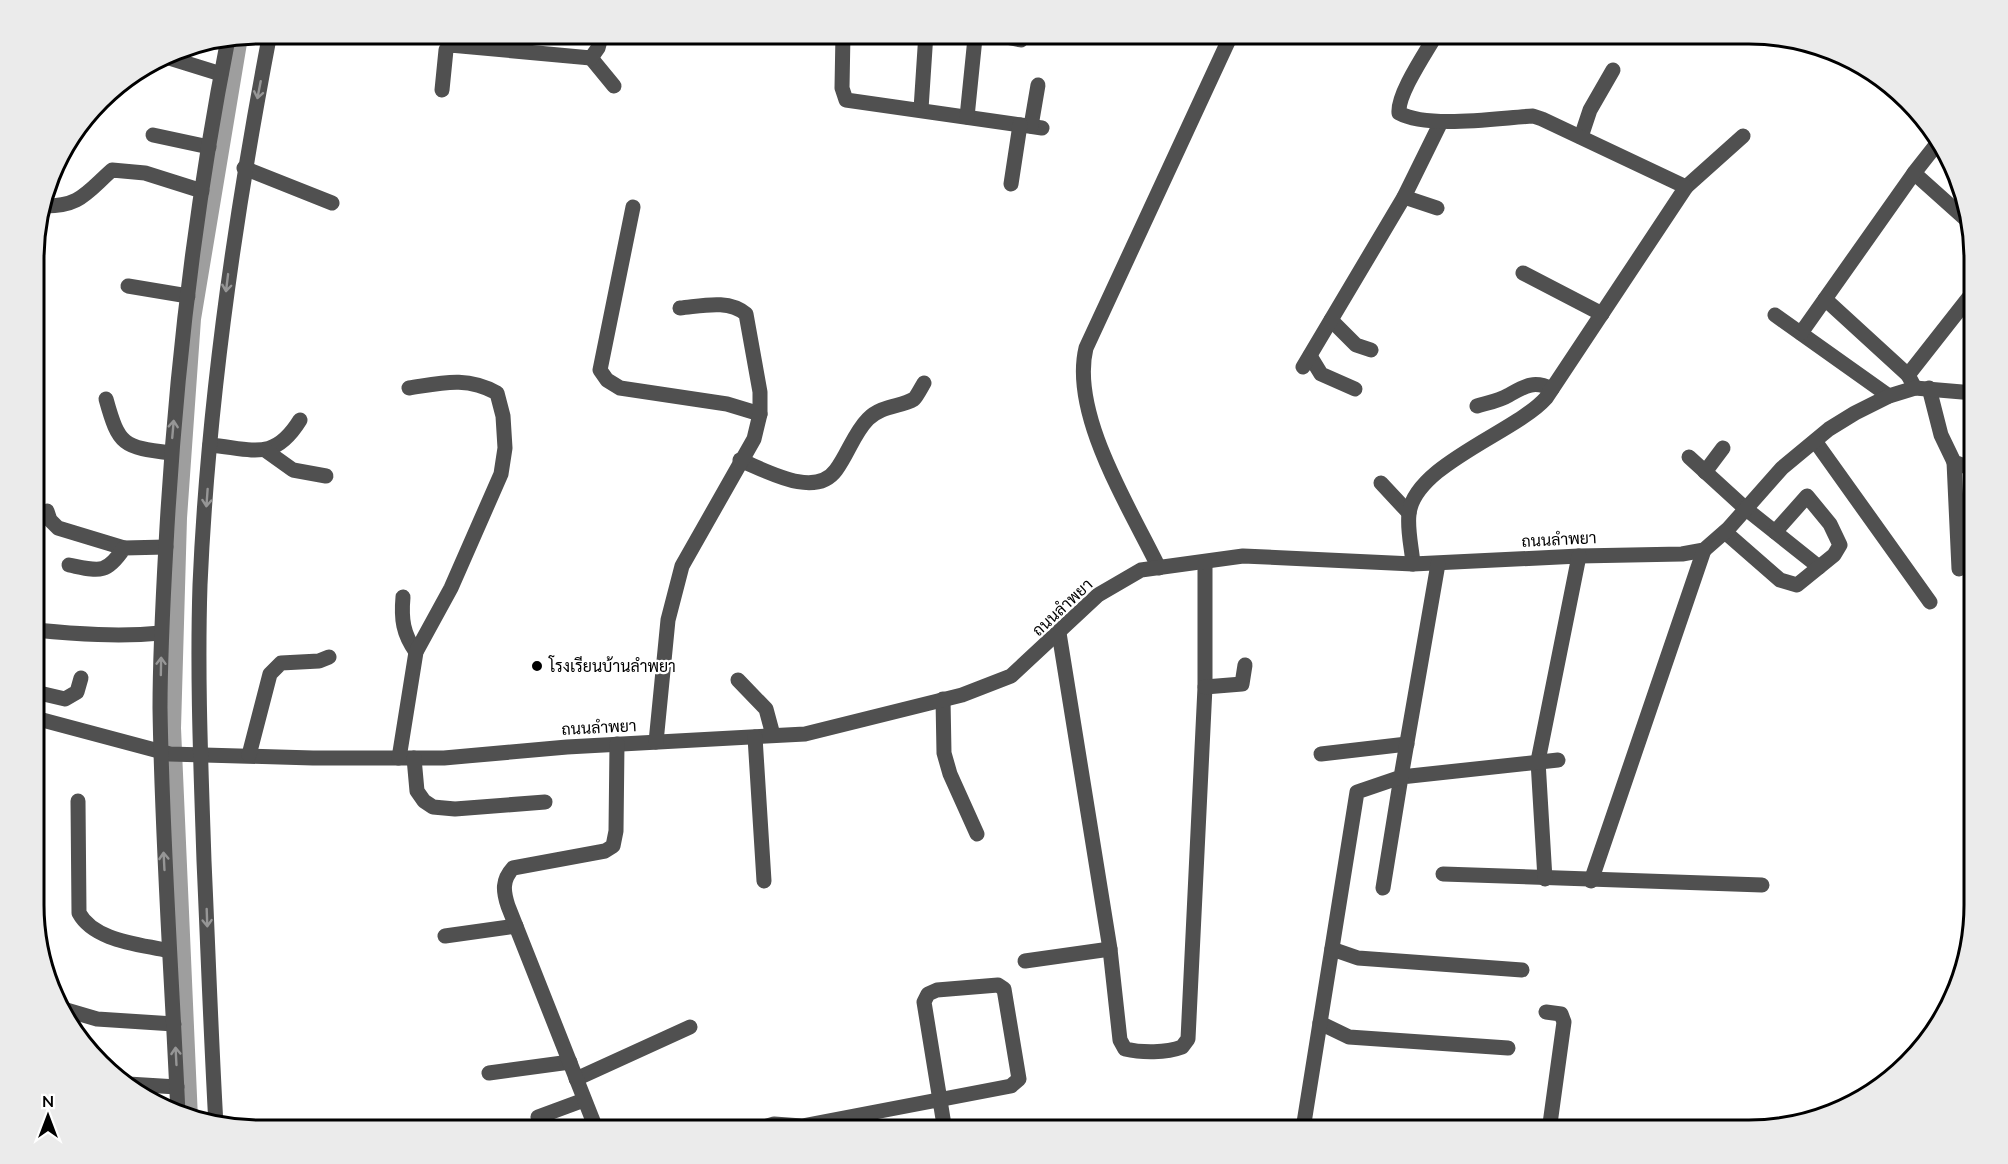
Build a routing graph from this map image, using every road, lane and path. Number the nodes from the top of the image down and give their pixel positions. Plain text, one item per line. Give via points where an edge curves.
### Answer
1 (268, 44) edge
2 (599, 44) edge
3 (843, 44) edge
4 (925, 44) edge
5 (974, 44) edge
6 (1227, 44) edge
7 (1431, 44) edge
8 (227, 46) edge
9 (591, 58) junction
10 (176, 60) edge
11 (1613, 70) dead end
12 (221, 74) junction
13 (1038, 85) dead end
14 (614, 86) dead end
15 (442, 90) dead end
16 (921, 109) junction
17 (967, 117) junction
18 (1441, 122) junction
19 (1031, 126) junction
20 (153, 135) dead end
21 (1743, 136) dead end
22 (1581, 137) junction
23 (209, 147) junction
24 (1934, 148) edge
25 (244, 168) junction
26 (1914, 173) junction
27 (1011, 184) dead end
28 (1686, 187) junction
29 (202, 191) junction
30 (1404, 197) junction
31 (332, 202) dead end
32 (50, 206) edge
33 (633, 207) dead end
34 (1437, 208) dead end
35 (1959, 213) edge
36 (1523, 273) dead end
37 (128, 286) dead end
38 (188, 296) junction
39 (1825, 299) junction
40 (1964, 307) edge
41 (680, 308) dead end
42 (1602, 315) junction
43 (1775, 315) dead end
44 (1331, 320) junction
45 (1801, 333) junction
46 (1371, 350) dead end
47 (924, 383) dead end
48 (1917, 383) junction
49 (409, 388) dead end
50 (1355, 389) dead end
51 (1552, 389) junction
52 (1964, 391) edge
53 (1889, 396) junction
54 (106, 399) dead end
55 (1477, 406) dead end
56 (760, 414) junction
57 (300, 420) dead end
58 (1815, 441) junction
59 (210, 445) junction
60 (1723, 448) dead end
61 (265, 450) junction
62 (171, 453) junction
63 (1689, 457) dead end
64 (740, 460) junction
65 (1954, 462) junction
66 (1964, 466) edge
67 (1705, 472) junction
68 (326, 476) dead end
69 (1381, 483) dead end
70 (1746, 509) junction
71 (47, 511) dead end
72 (1409, 513) junction
73 (1725, 532) junction
74 (1774, 532) junction
75 (166, 547) junction
76 (124, 548) junction
77 (1704, 550) junction
78 (1579, 556) junction
79 (1205, 562) junction
80 (1413, 564) junction
81 (1438, 564) junction
82 (69, 565) dead end
83 (1819, 567) junction
84 (1159, 568) junction
85 (1959, 568) dead end
86 (402, 597) dead end
87 (1930, 602) dead end
88 (44, 631) edge
89 (161, 633) junction
90 (1059, 633) junction
91 (416, 652) junction
92 (329, 657) dead end
93 (1245, 665) dead end
94 (81, 678) dead end
95 (738, 681) dead end
96 (1205, 687) junction
97 (44, 694) edge
98 (64, 699) junction
99 (943, 699) junction
100 (44, 720) edge
101 (60, 724) junction
102 (773, 735) junction
103 (754, 737) junction
104 (656, 742) junction
105 (617, 744) junction
106 (1407, 744) junction
107 (166, 753) junction
108 (196, 754) junction
109 (1321, 754) dead end
110 (249, 755) junction
111 (407, 758) junction
112 (1558, 760) dead end
113 (1538, 761) junction
114 (1401, 777) junction
115 (78, 801) dead end
116 (546, 802) dead end
117 (977, 834) dead end
118 (1443, 874) dead end
119 (1545, 879) junction
120 (764, 880) dead end
121 (1591, 880) junction
122 (1761, 885) dead end
123 (1383, 888) dead end
124 (516, 926) junction
125 (445, 936) dead end
126 (1110, 949) junction
127 (1332, 949) junction
128 (169, 951) junction
129 (1025, 961) dead end
130 (1522, 970) dead end
131 (71, 1011) edge
132 (1546, 1012) dead end
133 (1320, 1023) junction
134 (174, 1024) junction
135 (690, 1027) dead end
136 (1508, 1048) dead end
137 (570, 1062) junction
138 (489, 1073) dead end
139 (576, 1079) junction
140 (140, 1085) edge
141 (177, 1087) junction
142 (584, 1100) junction
143 (940, 1101) junction
144 (178, 1105) edge
145 (215, 1116) edge
146 (538, 1117) dead end
147 (592, 1120) edge
148 (835, 1120) edge
149 (943, 1120) edge
150 (1304, 1120) edge
151 (1551, 1120) edge

1 -> 25 street
2 - 9 street
3 - 16 street via 842,94 846,100
4 - 16 street
5 - 17 street
6 - 84 street via 1086,348 1082,366 1088,414
7 - 18 street via 1398,107 1399,113 1410,119
8 - 12 street
9 - 14 street
9 - 15 street via 450,45 446,50
10 - 12 street
11 - 22 street via 1590,110
12 - 23 street
13 - 19 street
16 - 17 street
17 - 19 street
18 - 22 street via 1533,116
18 - 30 street
19 - 27 street
20 - 23 street
21 - 28 street
22 - 28 street
23 - 29 street
24 - 26 street
25 - 31 street
25 -> 59 street
26 - 35 street
26 - 39 street
28 - 42 street
29 - 32 street via 145,173 112,170 75,203
29 - 38 street
30 - 34 street
30 - 44 street
33 - 56 street via 600,370 620,388 727,404
36 - 42 street
37 - 38 street
62 -> 38 street
39 - 45 street
39 - 48 street
40 - 48 street
41 - 56 street via 721,304 738,307 746,314 760,392
42 - 51 street
43 - 45 street
44 - 46 street via 1356,345
44 - 50 street via 1306,361 1321,374
45 - 53 street
47 - 64 street via 914,399 880,410 867,419 836,472 823,483 797,483
48 - 52 street
48 - 53 street
48 - 65 street
49 - 91 street via 456,381 480,384 496,393 503,416 505,448 501,474 476,536
51 - 55 street via 1540,383 1529,384
51 - 72 street via 1529,414 1465,451 1434,476 1419,491
53 - 58 street via 1847,418
54 - 62 street via 115,432 126,443
56 - 64 street via 754,439
57 - 61 street via 288,440
58 - 70 street via 1782,468
58 - 87 street
59 - 61 street
59 -> 108 street via 200,586
60 - 67 street
61 - 68 street via 293,470
62 - 75 street
63 - 67 street
64 - 104 street via 680,576 669,620
65 - 66 street
65 - 85 street
67 - 70 street
69 - 72 street
70 - 73 street
70 - 74 street
71 - 76 street via 58,528
72 - 80 street
73 - 77 street
73 - 83 street via 1780,580 1797,585
74 - 83 street
74 - 83 street via 1807,496 1839,538 1834,555
75 - 76 street
75 - 89 street
76 - 82 street via 112,566 105,569 95,571
77 - 78 street, ถนนลำพยา
77 - 121 street
78 - 81 street, ถนนลำพยา
78 - 113 street
79 - 80 street, ถนนลำพยา via 1243,556
79 - 84 street, ถนนลำพยา
79 - 96 street
80 - 81 street, ถนนลำพยา
81 - 106 street
84 - 90 street, ถนนลำพยา via 1141,570 1098,595
86 - 91 street via 401,621
88 - 89 street via 98,635
107 -> 89 street
90 - 99 street, ถนนลำพยา via 1011,676
90 - 126 street
91 - 111 street
92 - 110 street via 281,663 270,674
93 - 96 street via 1242,684
94 - 98 street via 77,692
95 - 102 street via 766,709
96 - 126 street via 1188,1039 1182,1047 1125,1049 1120,1040
97 - 98 street
98 - 101 street
99 - 102 street, ถนนลำพยา via 805,734
99 - 117 street via 944,753
100 - 101 street, ถนนลำพยา
101 - 107 street, ถนนลำพยา
102 - 103 street, ถนนลำพยา
103 - 104 street, ถนนลำพยา
103 - 120 street
104 - 105 street, ถนนลำพยา
105 - 111 street, ถนนลำพยา
105 - 124 street via 613,846 605,851 513,868 504,887
106 - 109 street
106 - 114 street
107 - 108 street, ถนนลำพยา
128 -> 107 street via 162,829
108 - 110 street, ถนนลำพยา
108 -> 145 street
110 - 111 street, ถนนลำพยา
111 - 116 street via 417,791 433,807
112 - 113 street
113 - 114 street
113 - 119 street
114 - 123 street
114 - 127 street via 1357,792
115 - 128 street via 80,912 85,924 105,934
118 - 119 street
119 - 121 street
121 - 122 street
124 - 125 street
124 - 137 street
126 - 129 street
127 - 130 street via 1358,958
127 - 133 street
128 - 134 street
131 - 134 street via 97,1019
132 - 151 street via 1561,1014 1564,1022
133 - 136 street via 1349,1037
133 - 150 street
141 -> 134 street
135 - 139 street
137 - 138 street
137 - 139 street
139 - 142 street
140 - 141 street
141 - 144 street
142 - 146 street
142 - 147 street
143 - 143 street via 1011,1086 1019,1079 1004,989 999,985 928,994 924,1002
143 - 148 street
143 - 149 street

